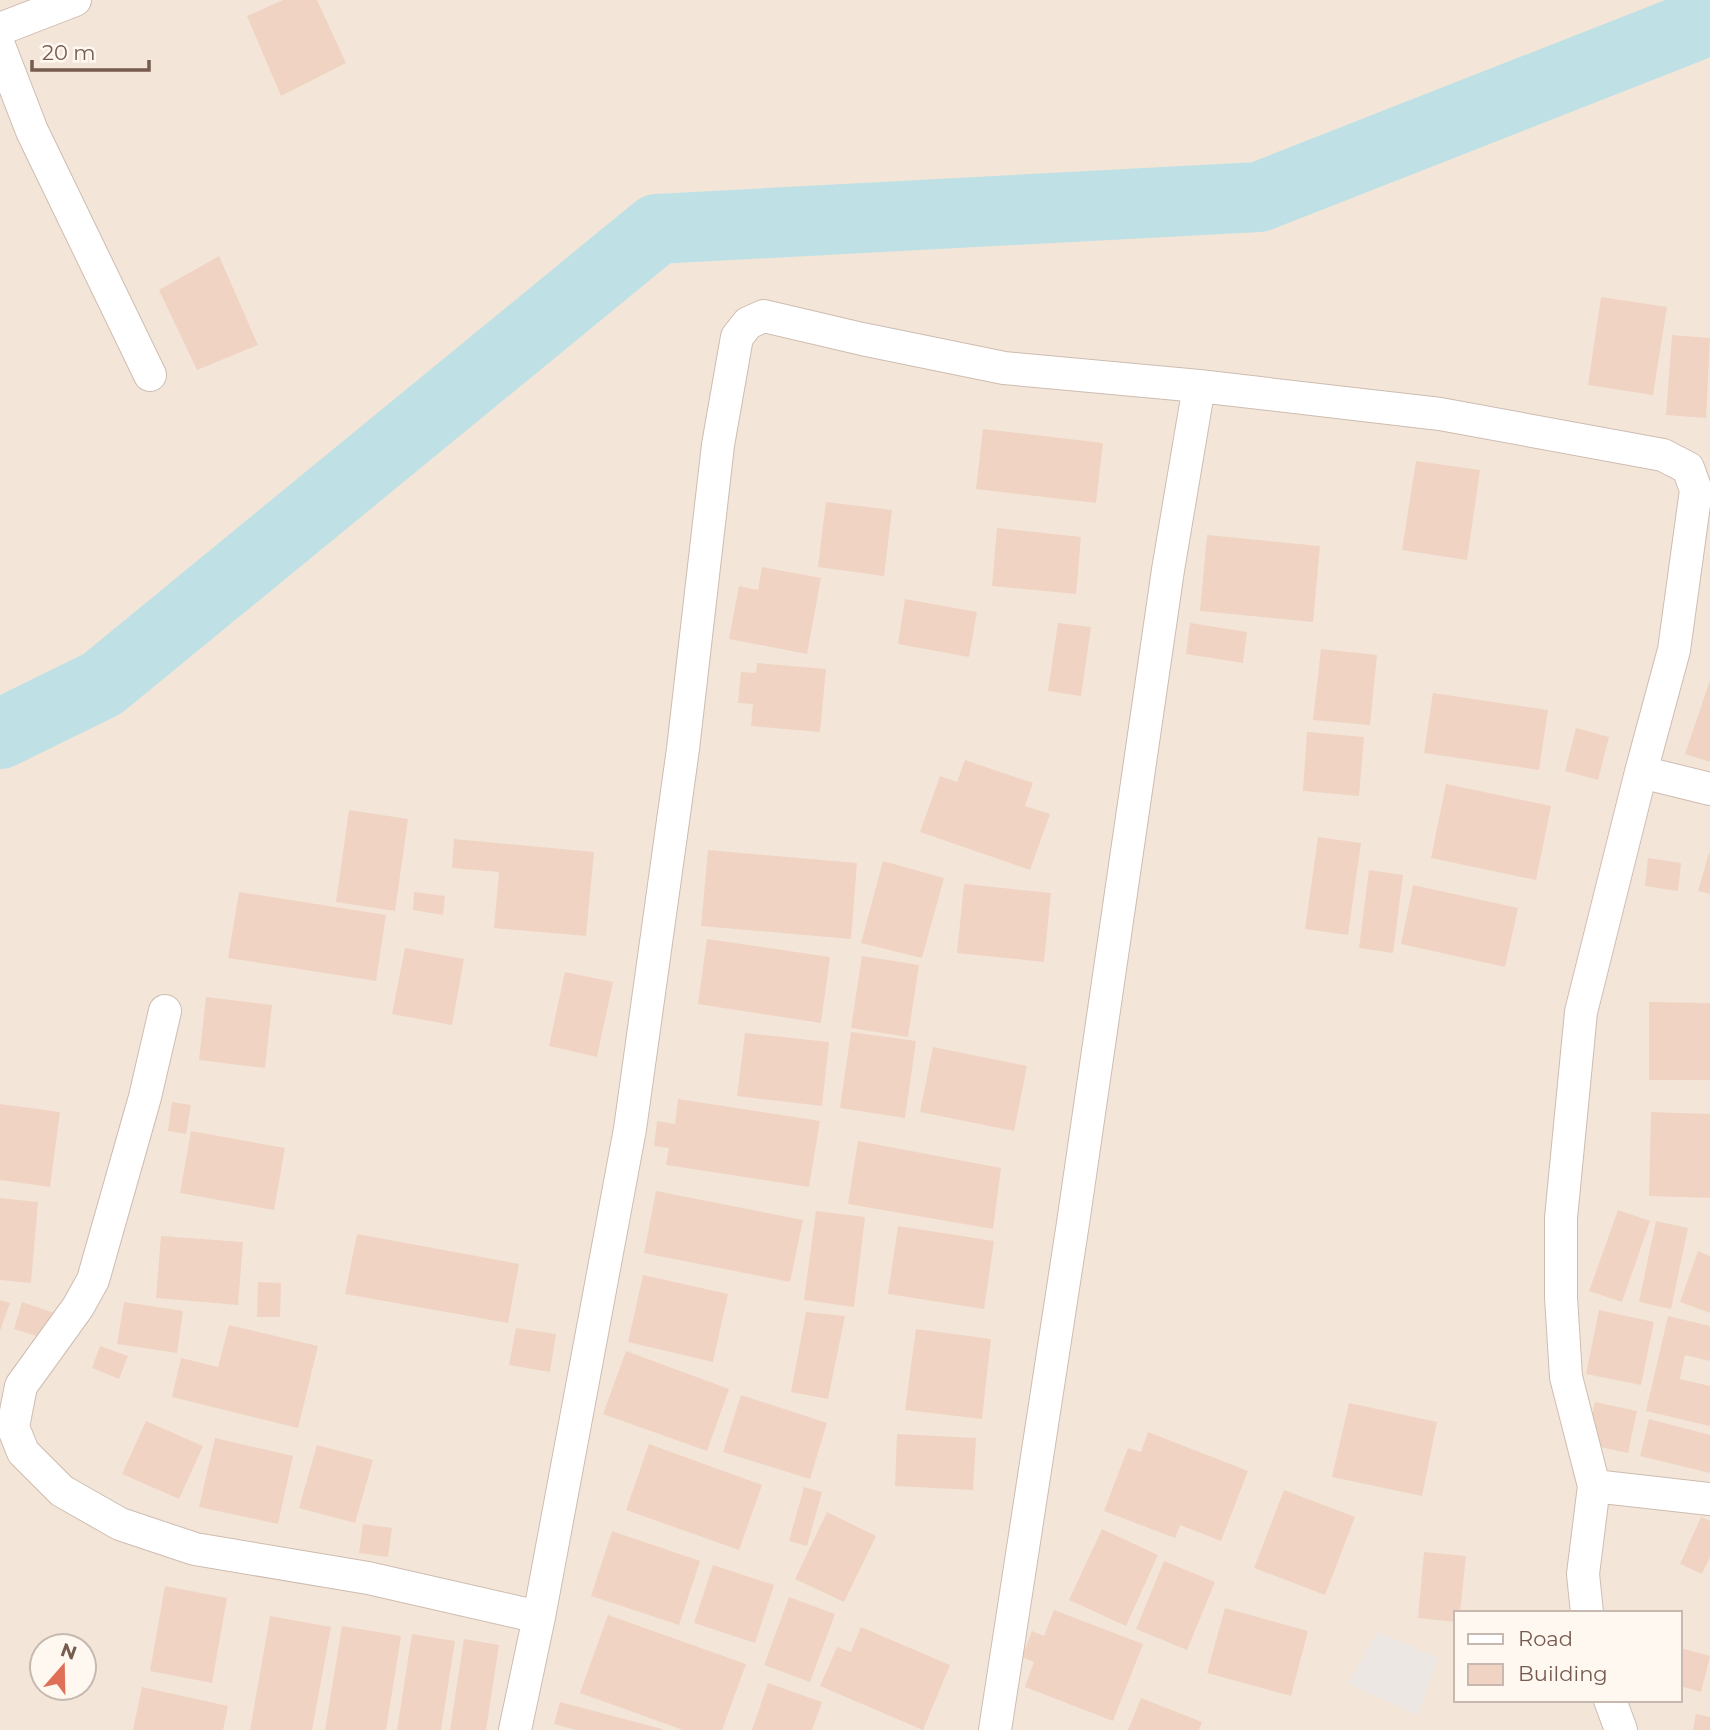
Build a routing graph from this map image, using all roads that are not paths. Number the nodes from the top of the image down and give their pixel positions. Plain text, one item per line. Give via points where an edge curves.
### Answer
1 (75, 0) edge
2 (0, 29) edge
3 (0, 48) edge
4 (150, 375) dead end
5 (1199, 386) junction
6 (1641, 772) junction
7 (1710, 789) edge
8 (165, 1012) dead end
9 (1594, 1486) junction
10 (1710, 1499) edge
11 (1587, 1611) edge
12 (539, 1617) junction
13 (1612, 1702) edge
14 (514, 1730) edge
15 (995, 1730) edge
16 (1621, 1730) edge

1 - 2 street
3 - 4 street via 32,131
5 - 6 street via 1440,414 1663,455 1688,468 1696,489 1674,649
5 - 12 street via 1004,368 764,316 748,323 737,337 718,445 683,749 631,1129
5 - 15 street
6 - 7 street
6 - 9 street via 1581,1012 1561,1218 1566,1377
8 - 12 street via 93,1280 21,1386 13,1427 23,1452 62,1492 120,1524 195,1549 368,1578
9 - 10 street
9 - 11 street via 1583,1574
12 - 14 street
13 - 16 street

